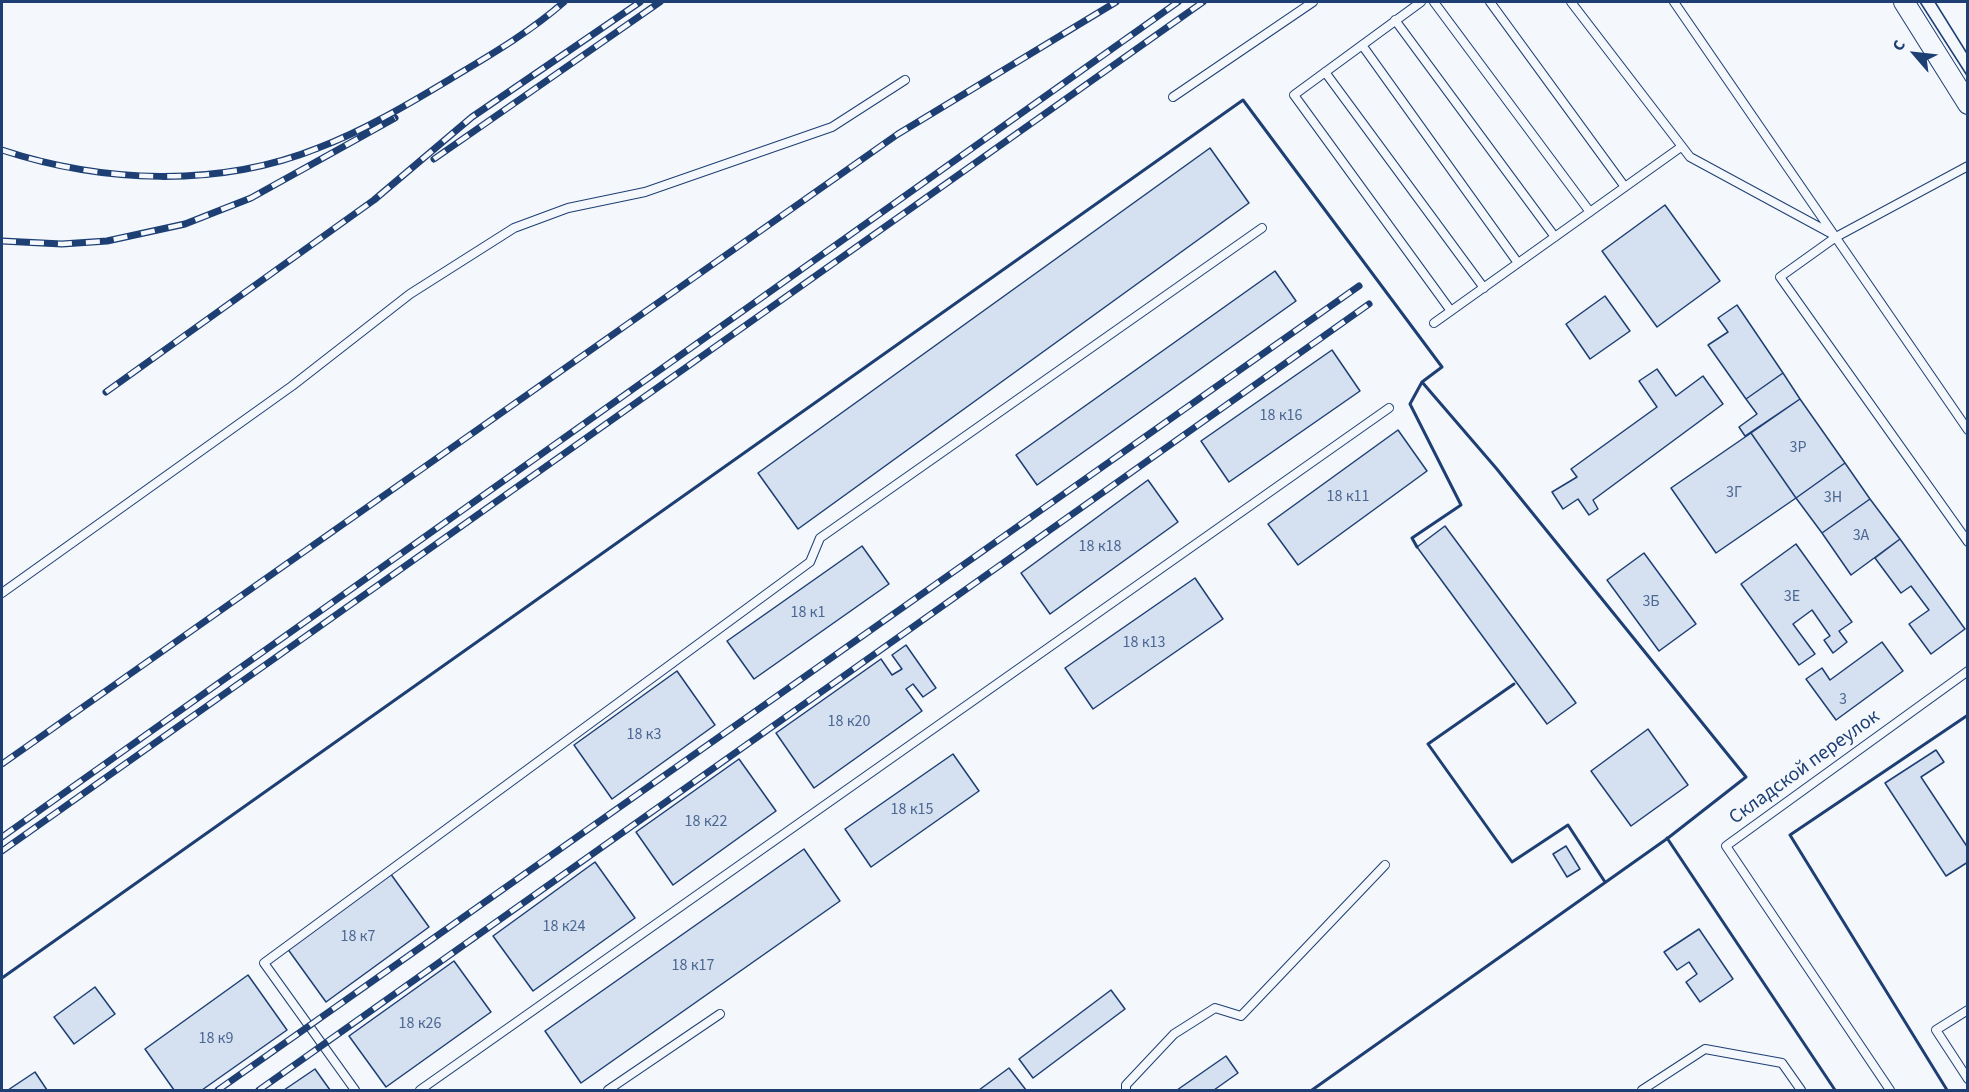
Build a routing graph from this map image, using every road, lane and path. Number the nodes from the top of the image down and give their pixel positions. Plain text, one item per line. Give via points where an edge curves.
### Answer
1 (1313, 2) edge
2 (1420, 2) edge
3 (1434, 2) edge
4 (1490, 2) edge
5 (1571, 2) edge
6 (1674, 2) edge
7 (1904, 2) edge
8 (1395, 20) junction
9 (1362, 45) junction
10 (1325, 72) junction
11 (905, 80) dead end
12 (1173, 97) dead end
13 (1968, 104) edge
14 (1682, 147) junction
15 (1968, 166) edge
16 (1625, 187) junction
17 (1590, 212) junction
18 (1262, 228) dead end
19 (1555, 237) junction
20 (1836, 237) junction
21 (1518, 263) junction
22 (1484, 288) junction
23 (1451, 311) junction
24 (1434, 323) dead end
25 (1389, 408) dead end
26 (1968, 430) edge
27 (1968, 542) edge
28 (2, 593) edge
29 (1968, 671) edge
30 (1385, 865) dead end
31 (1968, 1010) edge
32 (720, 1014) dead end
33 (1968, 1079) edge
34 (354, 1090) edge
35 (420, 1090) edge
36 (608, 1090) edge
37 (1126, 1090) edge
38 (1642, 1090) edge
39 (1800, 1090) edge
40 (1890, 1090) edge

1 - 12 lane
2 - 8 lane
3 - 17 lane
4 - 16 lane
5 - 14 lane
6 - 20 lane
7 - 13 street
8 - 9 lane
8 - 19 lane
9 - 10 lane
9 - 21 lane
10 - 22 lane
10 - 23 lane via 1294,95
11 - 28 lane via 832,127 645,192 568,208 514,228 410,294 292,386
14 - 16 lane
14 - 20 lane via 1690,157
15 - 20 lane
16 - 17 lane
17 - 19 lane
18 - 34 lane via 820,538 810,562 264,963
19 - 21 lane
20 - 26 lane
20 - 27 lane via 1780,277
21 - 22 lane
22 - 23 lane
23 - 24 lane
25 - 35 lane
29 - 40 lane, Складской переулок via 1726,846
30 - 37 lane via 1241,1016 1215,1008 1174,1034 1126,1085
31 - 33 lane via 1936,1030
32 - 36 lane
38 - 39 lane via 1705,1049 1782,1063

